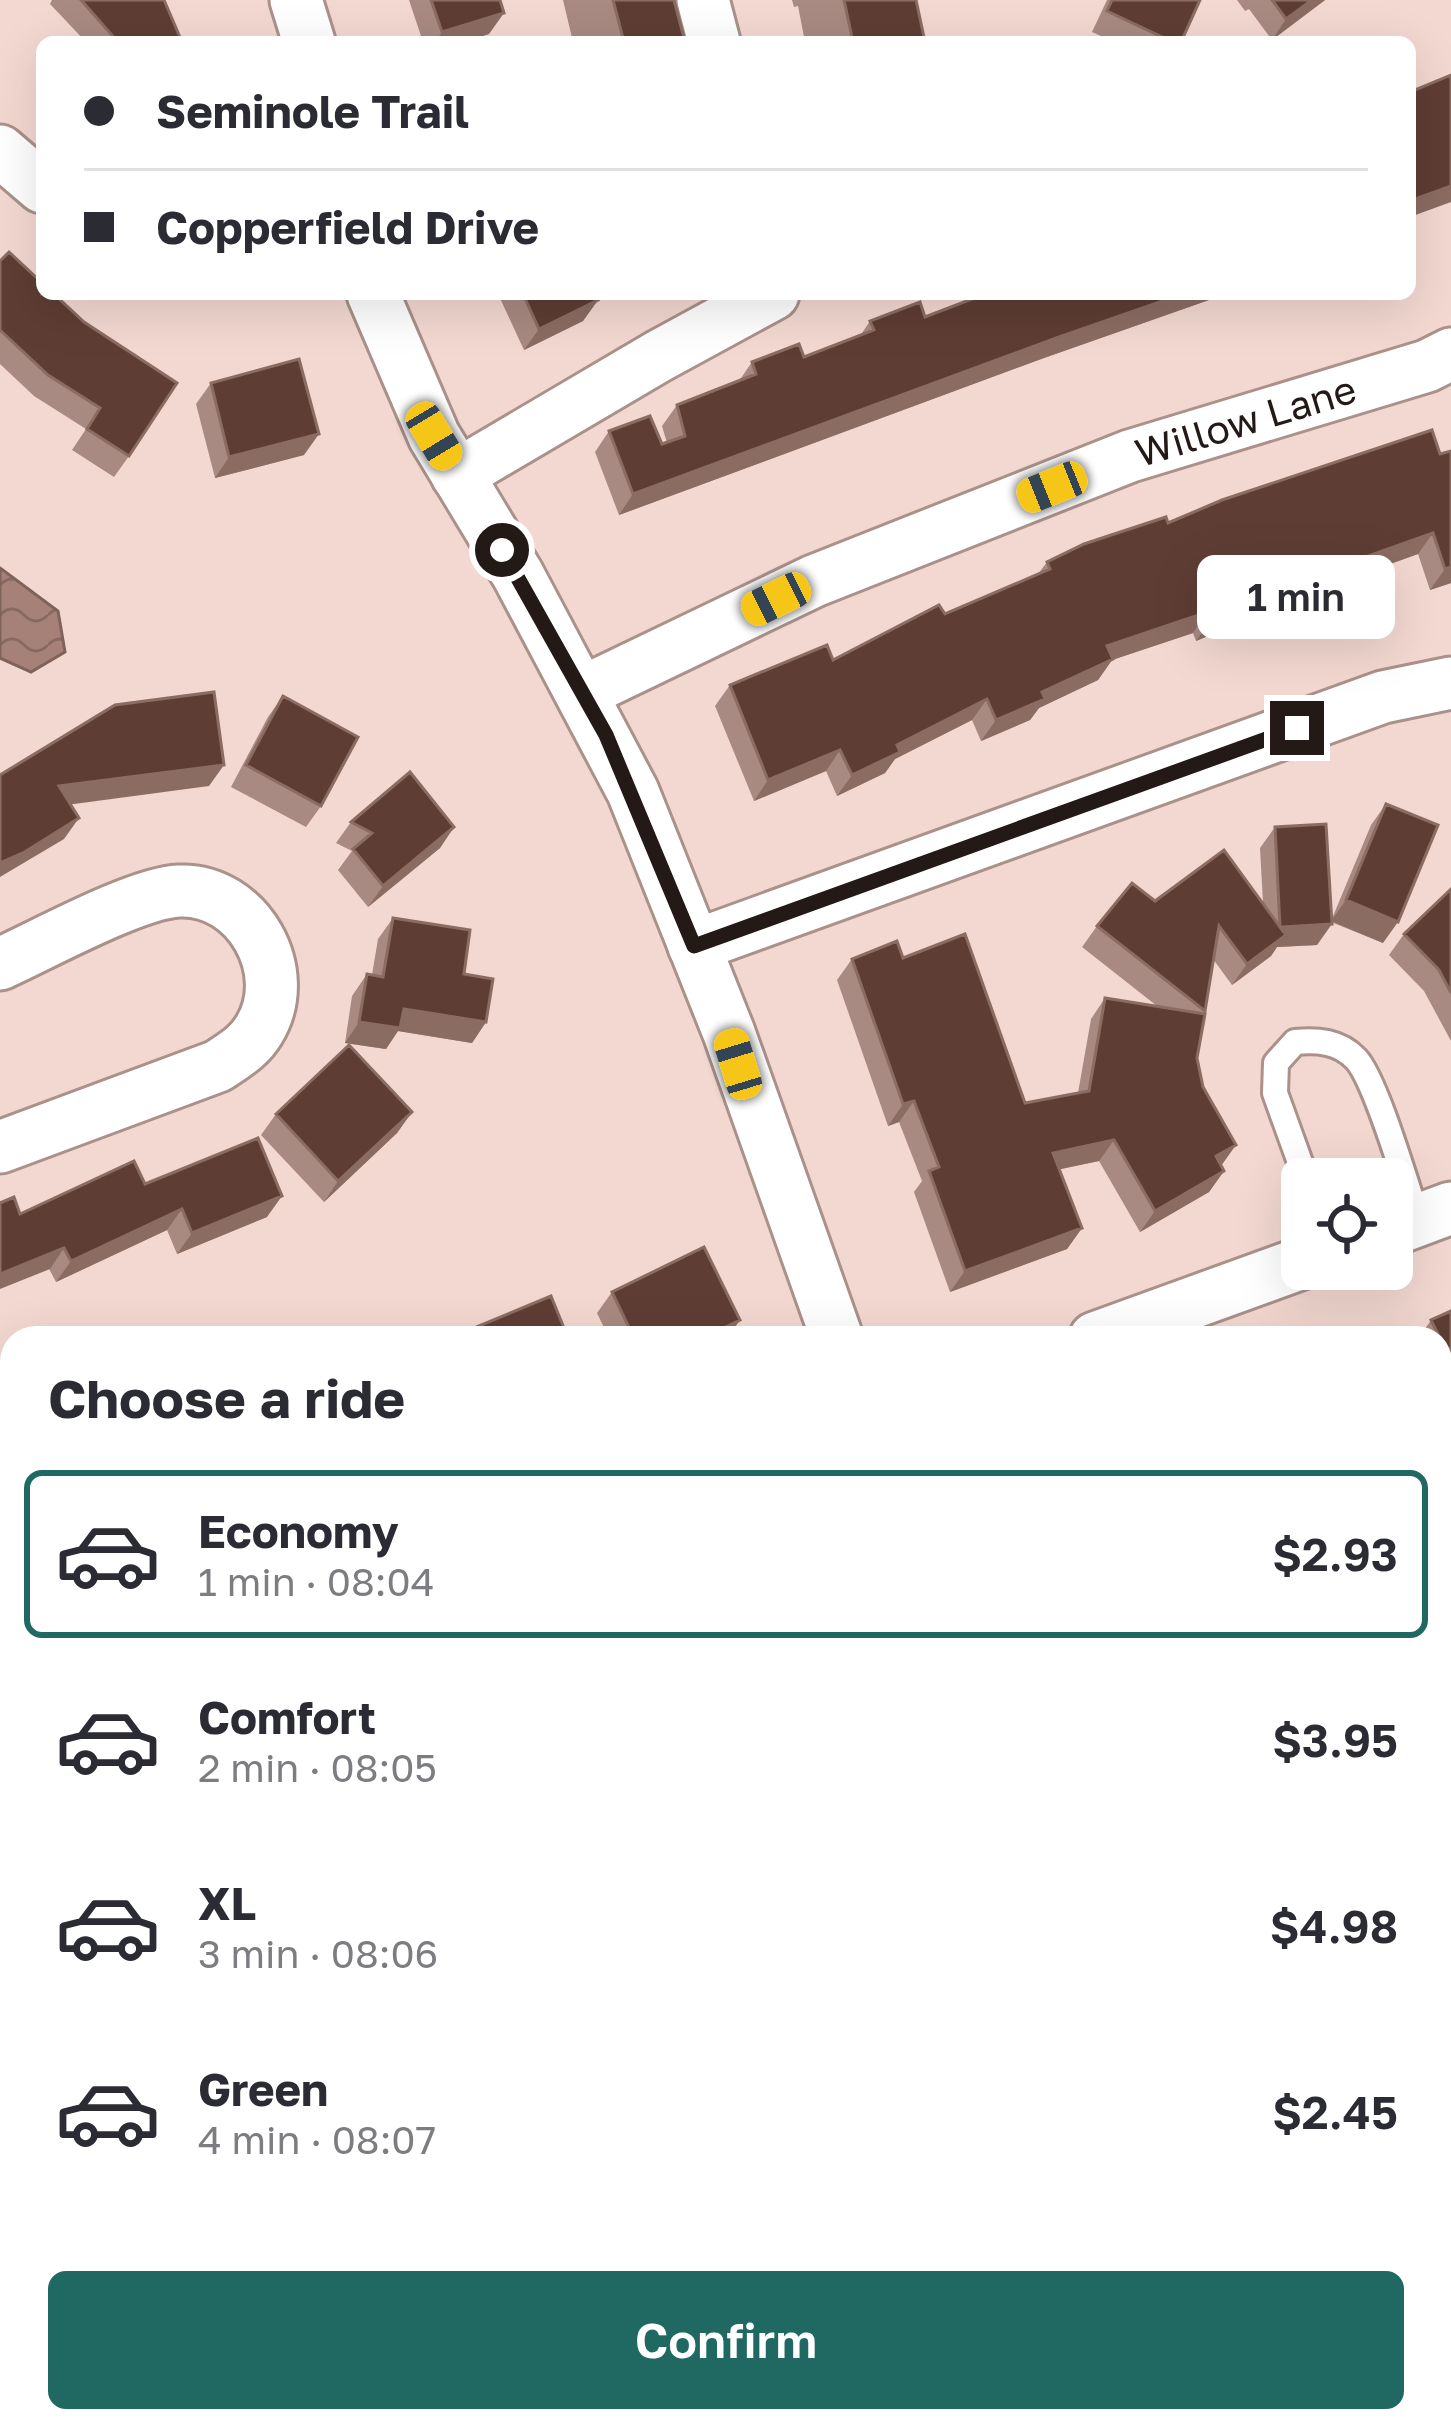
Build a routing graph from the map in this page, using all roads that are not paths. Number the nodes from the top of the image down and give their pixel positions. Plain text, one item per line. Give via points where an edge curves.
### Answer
1 (296, 0) edge
2 (703, 0) edge
3 (307, 36) edge
4 (712, 36) edge
5 (0, 151) edge
6 (36, 182) edge
7 (376, 300) edge
8 (762, 300) edge
9 (1451, 354) edge
10 (458, 475) junction
11 (1451, 683) edge
12 (583, 692) junction
13 (694, 946) junction
14 (0, 964) edge
15 (0, 1147) edge
16 (1298, 1158) edge
17 (1396, 1158) edge
18 (1281, 1270) edge
19 (833, 1326) edge
20 (1128, 1326) edge

1 - 3 street
2 - 4 street
5 - 6 street
7 - 10 street
8 - 10 street
9 - 12 street, Willow Lane via 1109,464 814,581
10 - 12 street
11 - 13 street via 1383,697
12 - 13 street
13 - 19 street
14 - 15 street via 151,896 182,891 241,913 273,969 262,1025 218,1066
16 - 17 lane via 1275,1093 1276,1063 1295,1042 1323,1040 1356,1059
18 - 20 street

